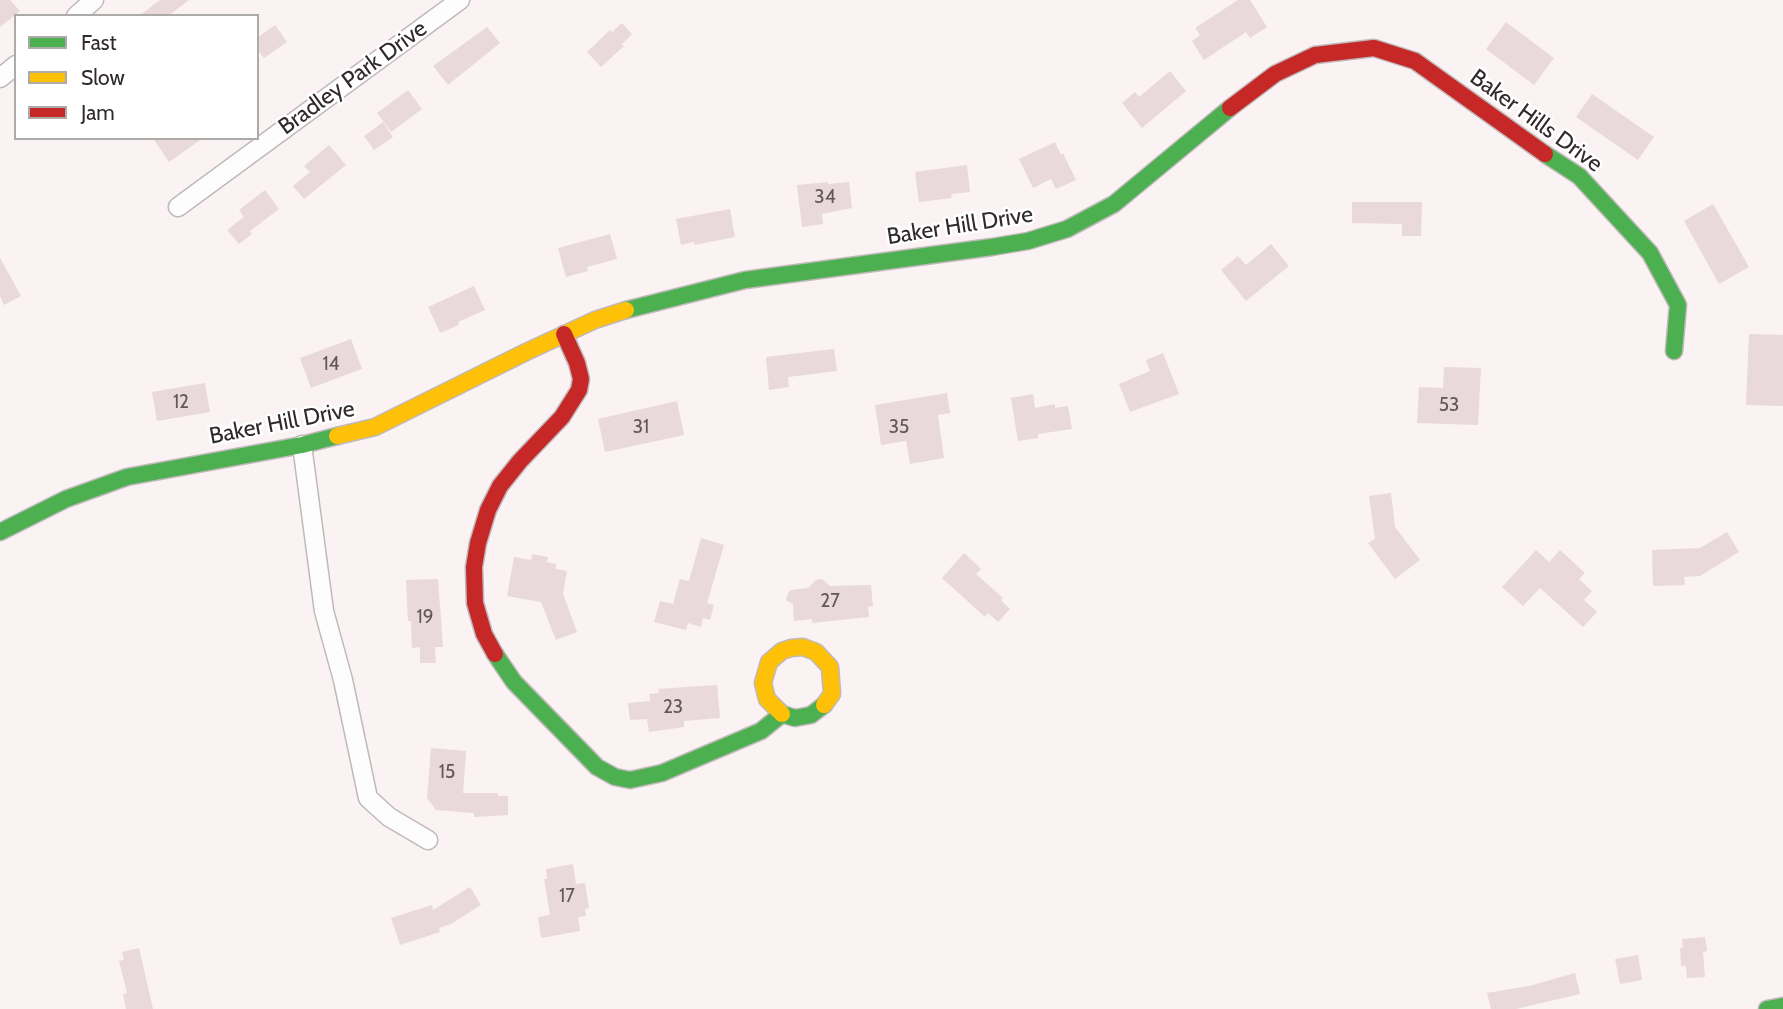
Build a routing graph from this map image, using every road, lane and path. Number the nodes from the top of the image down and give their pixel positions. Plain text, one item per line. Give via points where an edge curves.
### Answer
1 (94, 0) edge
2 (460, 0) edge
3 (78, 14) edge
4 (1315, 55) joint
5 (14, 67) edge
6 (0, 78) edge
7 (178, 207) dead end
8 (564, 334) junction
9 (1674, 351) dead end
10 (302, 445) junction
11 (0, 532) edge
12 (782, 714) junction
13 (428, 840) dead end
14 (1783, 1006) edge
15 (1767, 1009) edge

1 - 3 street
2 - 7 street, Bradley Park Drive
4 - 8 street, Baker Hill Drive via 1275,74 1129,192 1067,229 992,247 745,280 626,310
4 - 9 street, Baker Hills Drive via 1374,48 1415,61 1579,176 1650,253 1678,305
5 - 6 street
8 - 10 street, Baker Hill Drive via 397,419
8 - 12 street via 578,363 579,390 562,417 500,486 478,543 475,603 495,654 514,682 597,767 629,780 662,773 761,731
10 - 11 street, Baker Hill Drive via 127,477 65,499
10 - 13 street via 324,611 368,798 388,817
12 - 12 street via 795,718 811,715 823,708 832,694 830,667 816,652 791,648 769,662 763,683 767,699
14 - 15 street

